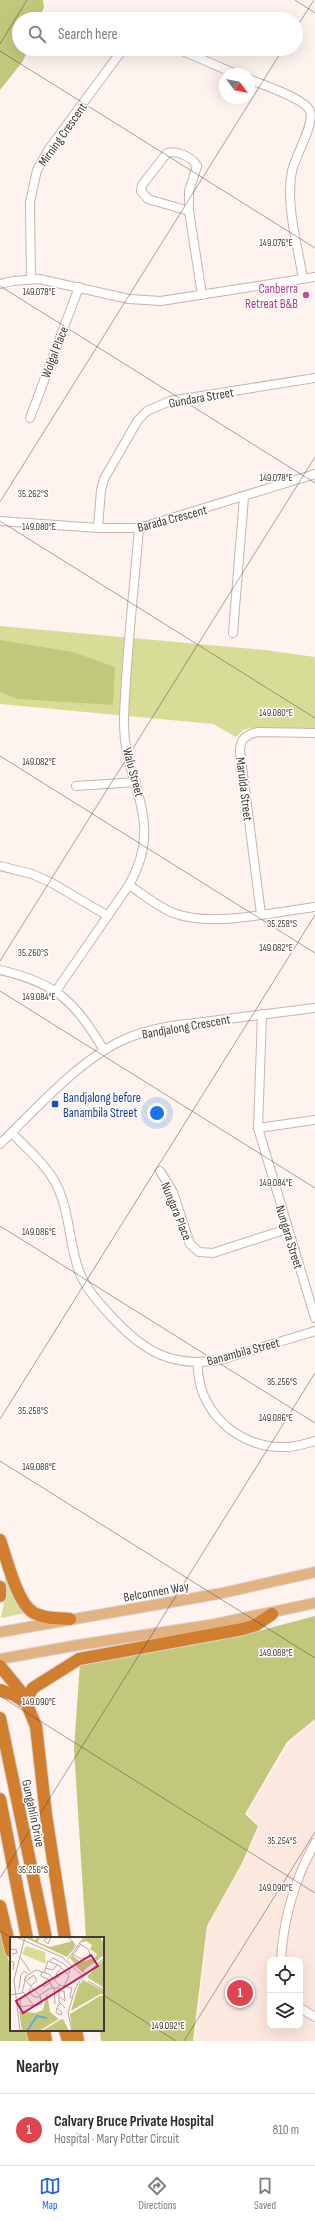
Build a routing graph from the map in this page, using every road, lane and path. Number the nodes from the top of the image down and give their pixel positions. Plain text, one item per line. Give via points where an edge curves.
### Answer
1 (119, 56) edge
2 (194, 56) edge
3 (222, 68) edge
4 (255, 82) edge
5 (189, 211) junction
6 (315, 277) edge
7 (31, 279) junction
8 (303, 279) junction
9 (0, 284) edge
10 (79, 287) junction
11 (202, 295) junction
12 (315, 378) edge
13 (30, 418) dead end
14 (315, 474) edge
15 (244, 497) junction
16 (0, 521) edge
17 (98, 528) junction
18 (139, 528) junction
19 (234, 633) dead end
20 (315, 732) edge
21 (136, 782) junction
22 (76, 786) dead end
23 (0, 866) edge
24 (129, 885) junction
25 (315, 907) edge
26 (261, 914) junction
27 (108, 916) junction
28 (0, 970) edge
29 (56, 991) junction
30 (315, 1008) edge
31 (262, 1014) junction
32 (104, 1050) junction
33 (315, 1120) edge
34 (258, 1128) junction
35 (12, 1133) junction
36 (0, 1144) edge
37 (160, 1171) dead end
38 (287, 1229) junction
39 (315, 1318) edge
40 (315, 1331) edge
41 (198, 1363) junction
42 (315, 1441) edge
43 (0, 1540) edge
44 (315, 1572) edge
45 (0, 1587) edge
46 (0, 1596) edge
47 (315, 1603) edge
48 (272, 1614) junction
49 (70, 1619) junction
50 (0, 1632) edge
51 (0, 1659) edge
52 (0, 1666) edge
53 (0, 1690) edge
54 (29, 1705) junction
55 (0, 1718) edge
56 (0, 1799) edge
57 (315, 1843) edge
58 (0, 1906) edge
59 (27, 1937) edge
60 (46, 1937) edge
61 (65, 1937) edge
62 (10, 1947) edge
63 (281, 1957) edge
64 (303, 2010) edge
65 (315, 2017) edge
66 (32, 2031) edge
67 (44, 2031) edge
68 (65, 2031) edge
69 (76, 2031) edge
70 (35, 2041) edge
71 (46, 2041) edge
72 (68, 2041) edge
73 (78, 2041) edge

1 - 7 street, Mirning Crescent via 49,149 37,170 30,202
2 - 3 street
4 - 8 street via 302,102 311,112 312,119 297,156 290,186
5 - 5 street via 148,199 141,191 142,185 167,153 176,152 191,159 196,166 189,191
5 - 11 street
6 - 8 street
7 - 9 street
7 - 10 street
8 - 11 street
10 - 11 street via 145,302
10 - 13 street, Wolgal Place
12 - 17 street, Gundara Street via 170,401 147,411 138,420 104,479
14 - 15 street, Barada Crescent
15 - 18 street, Barada Crescent
15 - 19 street
16 - 17 street, Barada Crescent
17 - 18 street, Barada Crescent
18 - 21 street, Walu Street via 124,718 126,744
20 - 26 street, Marulda Street via 256,732 247,735 241,742 240,751
21 - 22 street
21 - 24 street, Walu Street via 145,820 145,838 140,863
23 - 27 street via 32,874 52,883
24 - 26 street via 160,906 191,918 215,919
24 - 27 street, Walu Street
25 - 26 street
27 - 29 street, Walu Street
28 - 29 street via 28,977
29 - 32 street via 85,1019
30 - 31 street, Bandjalong Crescent
31 - 32 street, Bandjalong Crescent via 150,1030
31 - 34 street, Nungara Street
32 - 35 street, Bandjalong Crescent via 78,1070
33 - 34 street
34 - 38 street, Nungara Street
35 - 36 street, Bandjalong Crescent
35 - 41 street, Banambila Street via 56,1184 65,1206 79,1271 95,1299 144,1347 166,1358
37 - 38 street, Nungara Place via 173,1192 190,1244 199,1252 213,1253
38 - 39 street, Nungara Street
40 - 41 street, Banambila Street via 220,1360
41 - 42 street via 199,1384 207,1404 232,1432 268,1446 296,1446
43 - 49 highway via 19,1596 26,1606 33,1613 42,1616
44 - 49 main road, Belconnen Way via 224,1593
45 - 46 highway
47 - 48 main road
48 - 51 main road
48 - 54 highway via 243,1629 78,1659 33,1688 28,1696
49 - 50 main road, Belconnen Way
52 - 54 highway
53 - 54 highway via 14,1694
54 - 61 highway via 37,1731 46,1814
55 - 60 highway, Gungahlin Drive
56 - 59 highway
57 - 63 street via 293,1895
58 - 62 highway
64 - 65 street
66 - 70 highway
67 - 71 highway
68 - 72 highway
69 - 73 highway

